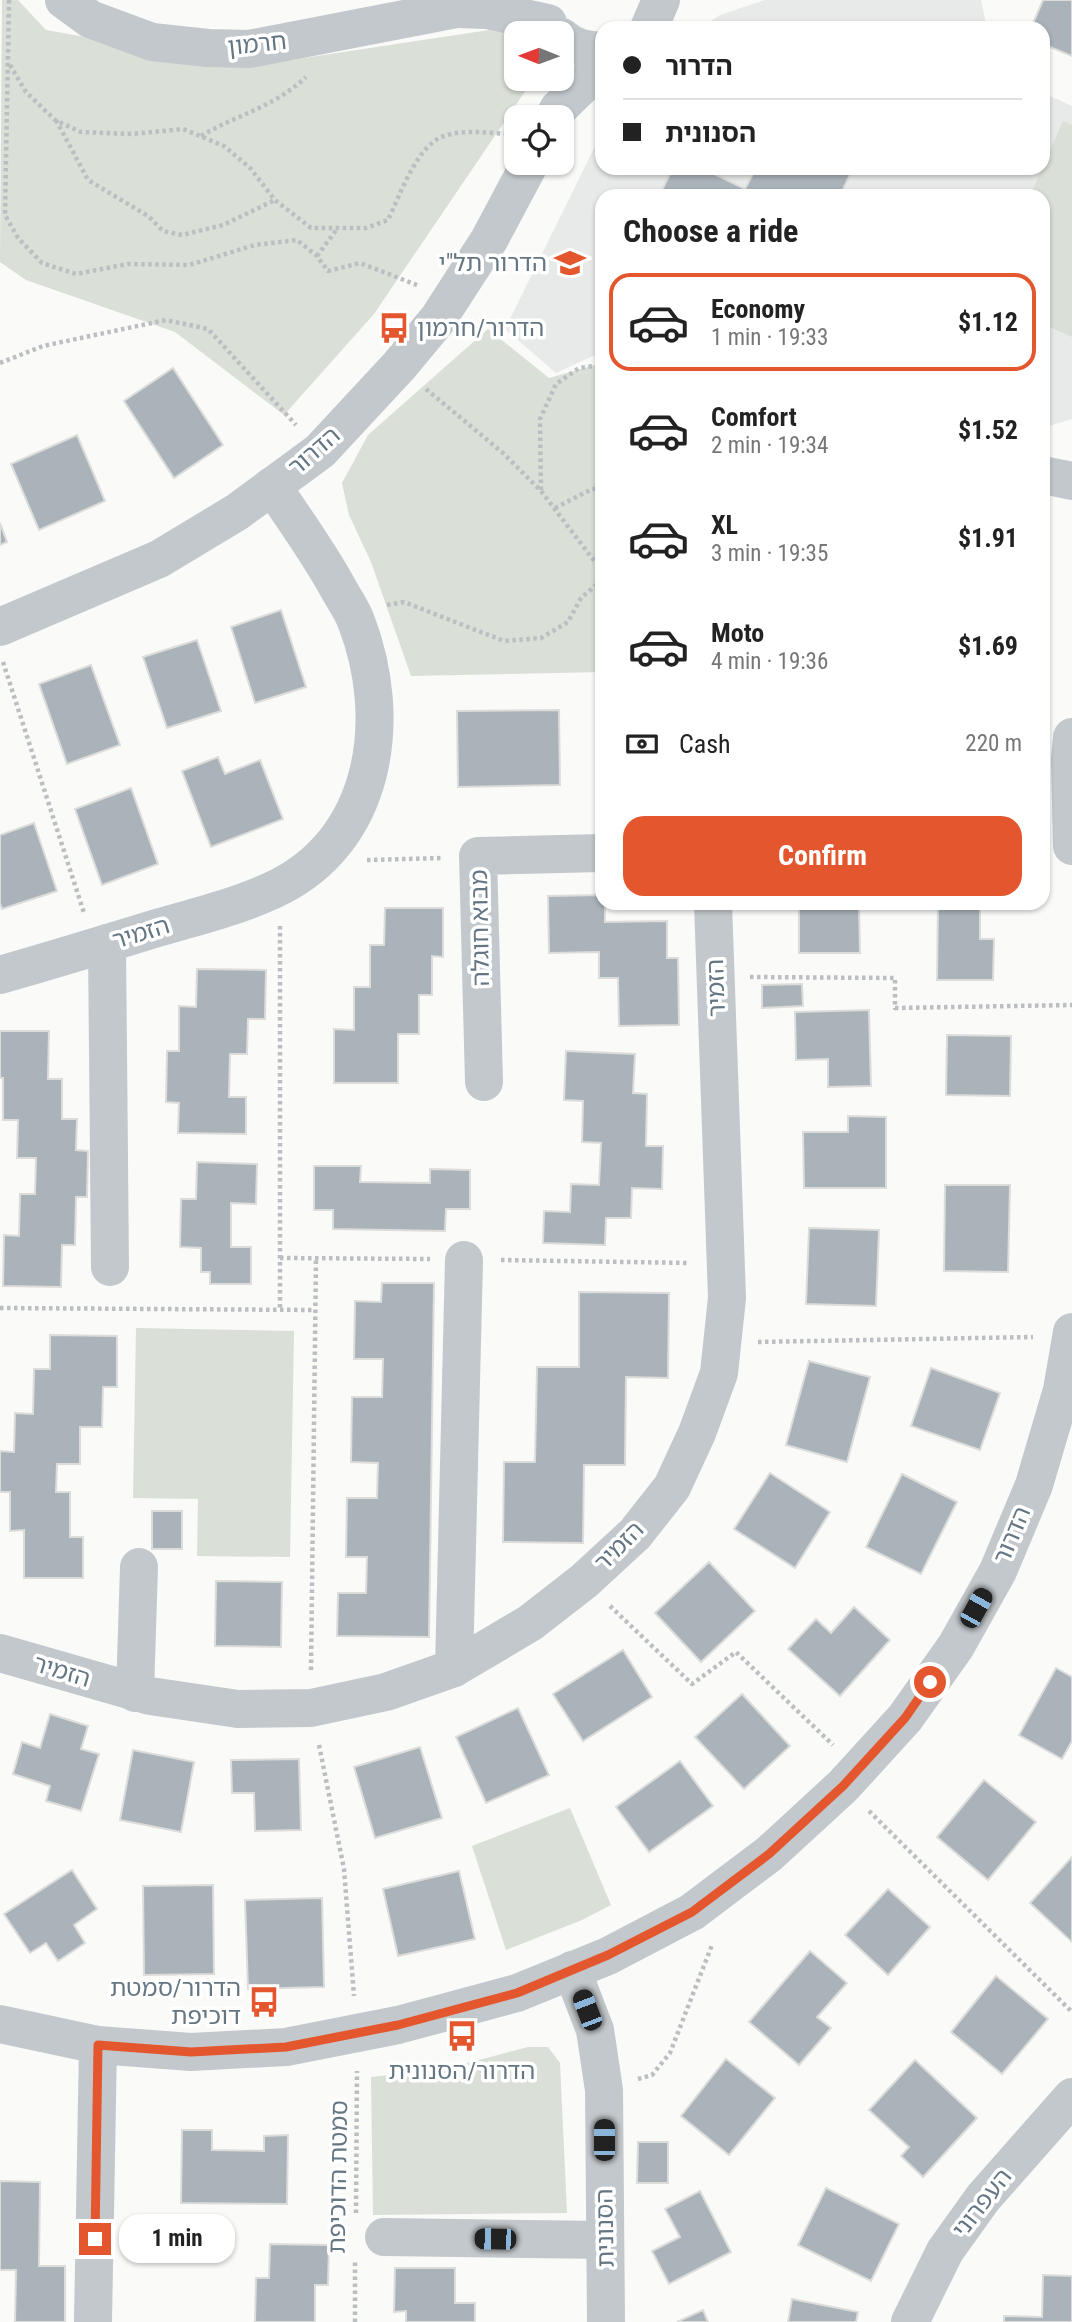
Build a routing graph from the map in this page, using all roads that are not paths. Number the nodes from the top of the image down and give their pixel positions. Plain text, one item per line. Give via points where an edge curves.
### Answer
1 (64, 0) edge
2 (468, 5) edge
3 (530, 21) edge
4 (574, 45) edge
5 (595, 51) edge
6 (595, 72) edge
7 (558, 101) edge
8 (524, 175) edge
9 (1050, 476) edge
10 (1072, 481) edge
11 (272, 486) junction
12 (0, 627) edge
13 (1072, 737) edge
14 (1072, 846) edge
15 (595, 853) edge
16 (713, 910) edge
17 (101, 945) junction
18 (0, 975) edge
19 (484, 1082) dead end
20 (464, 1260) dead end
21 (110, 1267) dead end
22 (1072, 1334) edge
23 (139, 1567) dead end
24 (0, 1653) edge
25 (454, 1668) junction
26 (135, 1693) junction
27 (572, 1970) junction
28 (0, 2024) edge
29 (98, 2045) junction
30 (1072, 2097) edge
31 (365, 2239) road end
32 (605, 2240) junction
33 (93, 2322) edge
34 (606, 2322) edge
35 (910, 2322) edge

1 - 2 street, חרמון via 90,19 152,42 249,49
2 - 3 street, חרמון
4 - 5 street, חרמון
6 - 7 street
8 - 11 street, הדרור via 438,319 320,451
9 - 10 street
11 - 12 street, הדרור via 159,559
11 - 17 street, הזמיר via 320,555 355,619 372,668 375,725 370,772 348,826 317,862 280,886
13 - 14 street
15 - 19 street, מבוא חוגלה via 478,856
16 - 25 street, הזמיר via 727,1298 719,1373 672,1487 635,1534 530,1623
17 - 18 street, הזמיר
17 - 21 street
20 - 25 street
22 - 27 street, הדרור via 1062,1390 1034,1485 998,1571 956,1646 905,1718 769,1854 692,1912
23 - 26 street
24 - 26 street, הזמיר
25 - 26 street, הזמיר via 386,1692 311,1708 238,1709
27 - 29 street, הדרור via 517,1993 398,2025 286,2047 191,2052
27 - 32 street, הסנונית via 595,2030 604,2090
28 - 29 street, הדרור
29 - 33 street
30 - 35 street, העפרוני via 982,2198 945,2251
31 - 32 street
32 - 34 street, הסנונית

